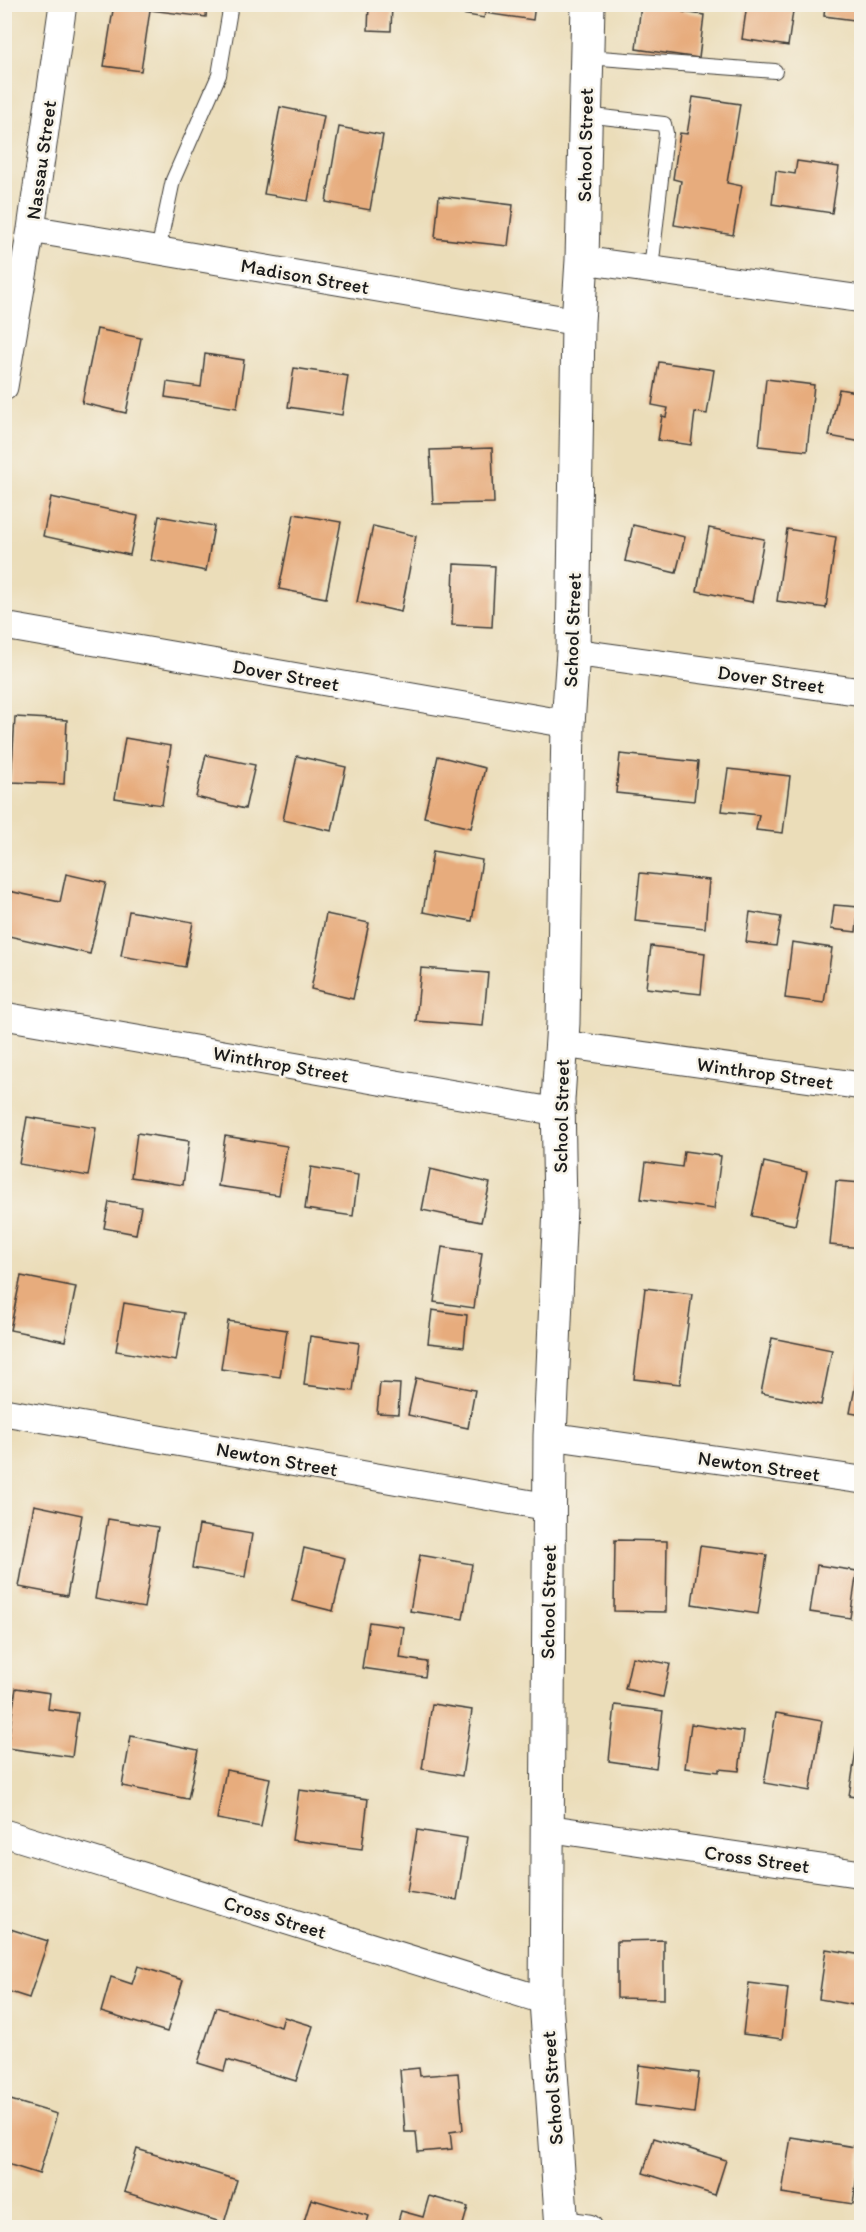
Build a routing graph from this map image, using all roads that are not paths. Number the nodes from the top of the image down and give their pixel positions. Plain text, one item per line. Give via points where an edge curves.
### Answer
1 (63, 4) edge
2 (231, 4) edge
3 (588, 4) edge
4 (587, 57) junction
5 (775, 71) dead end
6 (585, 115) junction
7 (31, 229) junction
8 (158, 250) junction
9 (582, 260) junction
10 (651, 270) junction
11 (861, 299) edge
12 (579, 322) junction
13 (4, 387) edge
14 (4, 626) edge
15 (573, 651) junction
16 (861, 692) edge
17 (568, 724) junction
18 (4, 1016) edge
19 (562, 1044) junction
20 (861, 1086) edge
21 (558, 1112) junction
22 (4, 1412) edge
23 (550, 1436) junction
24 (861, 1480) edge
25 (549, 1506) junction
26 (546, 1828) junction
27 (4, 1833) edge
28 (861, 1874) edge
29 (546, 2001) junction
30 (571, 2226) edge

1 - 7 street, Nassau Street
2 - 8 lane via 219,75 173,180
3 - 4 street, School Street
4 - 5 lane
4 - 6 street, School Street
6 - 9 street, School Street
6 - 10 lane via 664,124
7 - 8 street, Madison Street
7 - 13 street, Nassau Street
8 - 12 street, Madison Street
9 - 10 street
9 - 12 street, School Street
10 - 11 street
12 - 15 street, School Street
14 - 17 street, Dover Street
15 - 16 street, Dover Street
15 - 17 street, School Street
17 - 19 street, School Street
18 - 21 street, Winthrop Street
19 - 20 street, Winthrop Street
19 - 21 street, School Street
21 - 23 street, School Street via 560,1207
22 - 25 street, Newton Street
23 - 24 street, Newton Street
23 - 25 street, School Street
25 - 26 street, School Street
26 - 28 street, Cross Street
26 - 29 street, School Street
27 - 29 street, Cross Street
29 - 30 street, School Street

